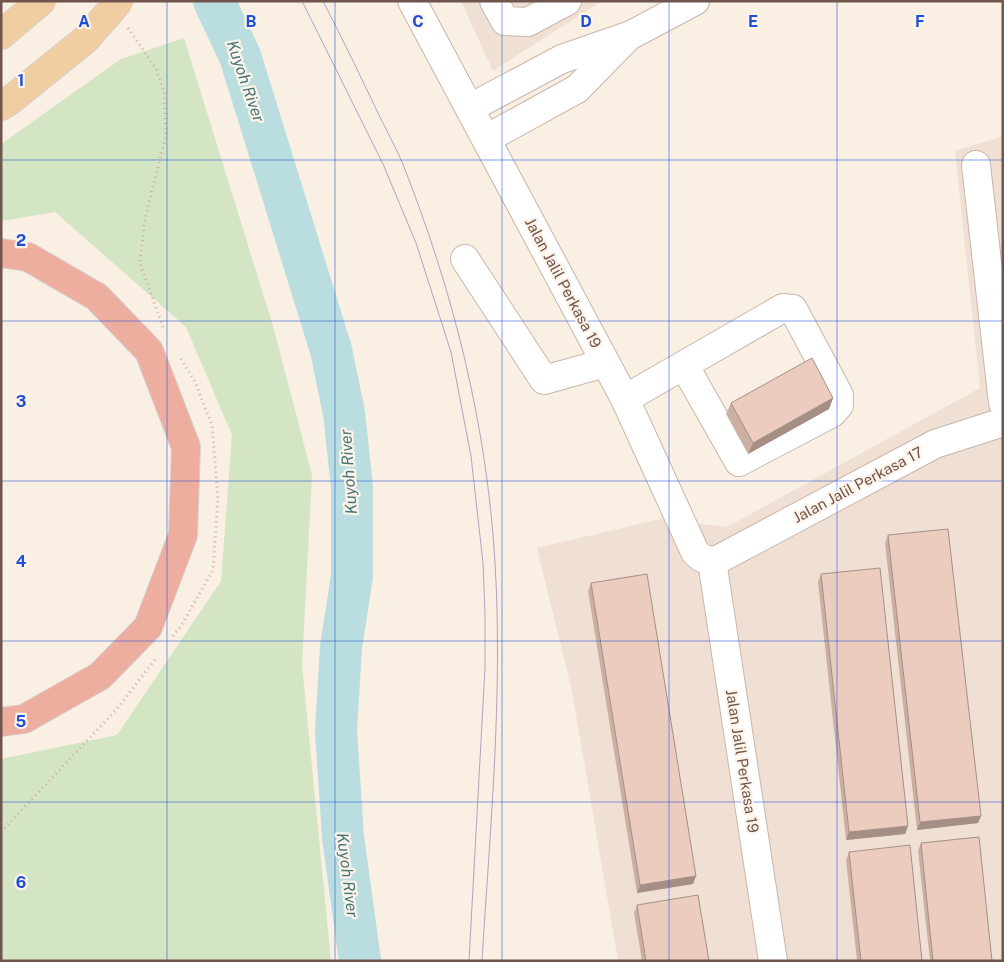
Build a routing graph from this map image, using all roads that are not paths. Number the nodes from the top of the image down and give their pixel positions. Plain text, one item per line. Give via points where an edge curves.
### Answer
1 (41, 1) edge
2 (119, 1) edge
3 (412, 1) edge
4 (494, 1) edge
5 (567, 1) edge
6 (680, 5) edge
7 (1, 35) edge
8 (631, 35) junction
9 (1, 106) edge
10 (470, 108) junction
11 (486, 139) junction
12 (976, 165) dead end
13 (1, 253) edge
14 (465, 259) dead end
15 (605, 363) junction
16 (684, 365) junction
17 (625, 398) junction
18 (1003, 403) edge
19 (1003, 422) edge
20 (715, 560) junction
21 (1, 722) edge
22 (773, 961) edge

1 - 7 main road
2 - 9 main road, bridge via 86,39
3 - 10 street, Jalan Jalil Perkasa 19
4 - 5 street via 506,21 528,22
6 - 8 street
8 - 10 street via 562,59
8 - 11 street via 577,89
10 - 11 street, Jalan Jalil Perkasa 19
11 - 15 street, Jalan Jalil Perkasa 19
12 - 18 street
13 - 21 highway via 28,257 97,297 149,351 186,447 184,535 148,626 100,676 24,719
14 - 15 street via 544,380
15 - 17 street, Jalan Jalil Perkasa 19
16 - 16 street via 739,462 832,413 839,405 839,395 793,309 784,308
16 - 17 street
17 - 20 street, Jalan Jalil Perkasa 19 via 695,552 700,558
19 - 20 street, Jalan Jalil Perkasa 17 via 935,444
20 - 22 street, Jalan Jalil Perkasa 19

